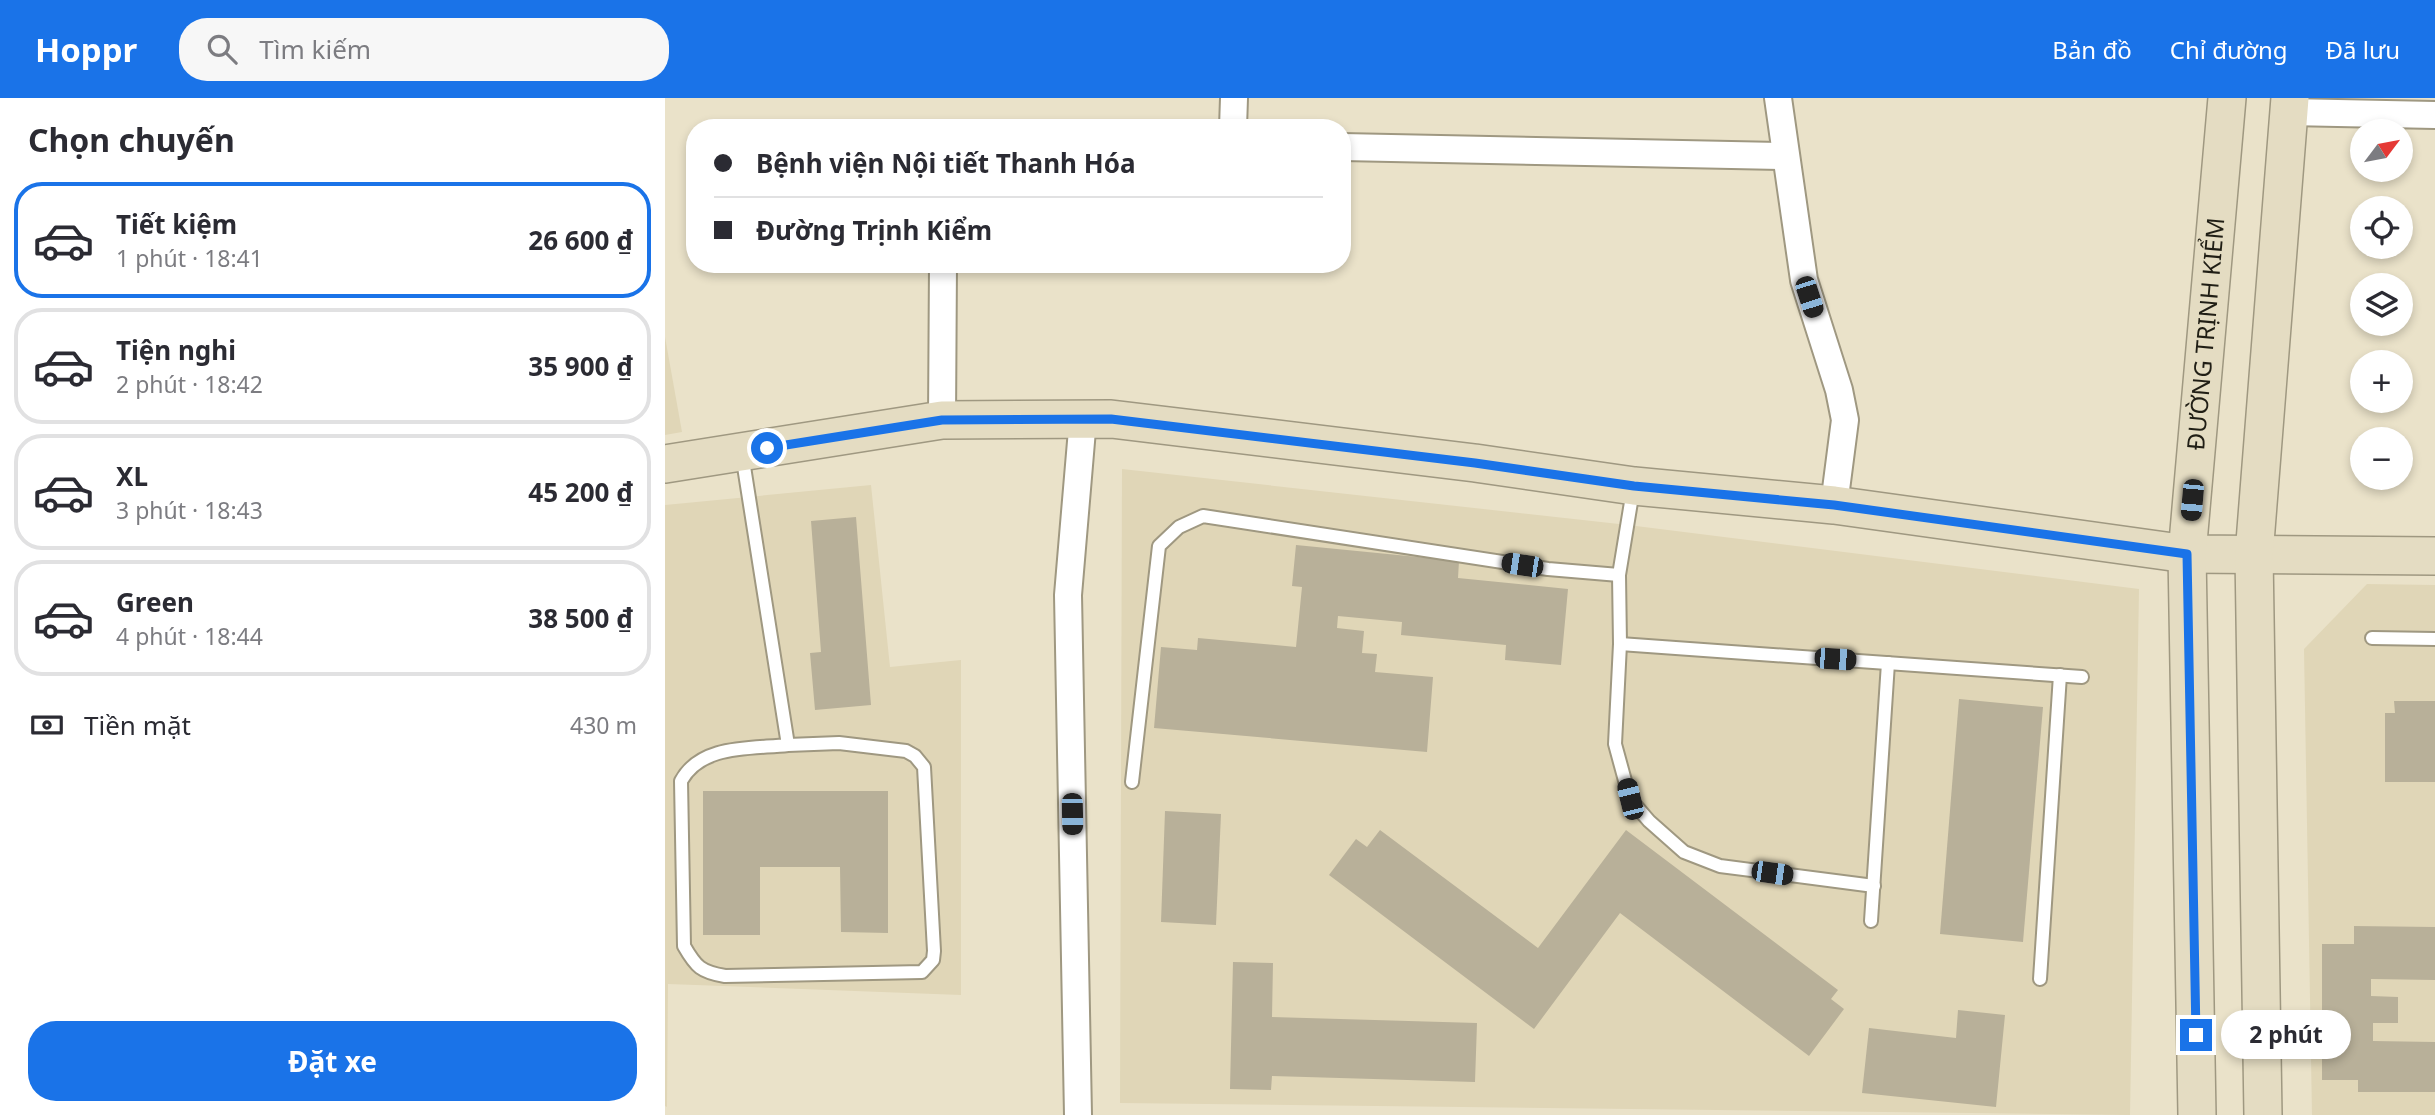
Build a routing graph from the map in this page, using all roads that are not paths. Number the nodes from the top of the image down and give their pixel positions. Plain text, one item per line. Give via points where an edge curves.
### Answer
1 (1234, 98) edge
2 (1779, 98) edge
3 (2227, 98) edge
4 (2289, 105) edge
5 (2435, 115) edge
6 (1233, 119) edge
7 (1351, 147) edge
8 (1785, 156) junction
9 (943, 273) edge
10 (1083, 418) junction
11 (942, 420) junction
12 (741, 452) junction
13 (665, 464) edge
14 (1634, 486) junction
15 (1834, 505) junction
16 (2187, 554) junction
17 (2254, 555) junction
18 (2435, 556) edge
19 (1619, 575) junction
20 (2372, 638) dead end
21 (2435, 639) edge
22 (1620, 644) junction
23 (1888, 663) junction
24 (2060, 675) junction
25 (2082, 677) dead end
26 (788, 745) junction
27 (1132, 782) dead end
28 (1874, 886) junction
29 (1871, 921) dead end
30 (2041, 978) dead end
31 (1078, 1115) edge
32 (2197, 1115) edge
33 (2263, 1115) edge

1 - 6 street
2 - 8 street
3 - 16 main road, ĐƯỜNG TRỊNH KIỂM
4 - 5 street
4 - 17 main road
7 - 8 street
8 - 15 street via 1804,280 1845,420
9 - 11 street
10 - 11 main road
10 - 14 main road
10 - 31 street via 1068,595
11 - 12 main road
12 - 13 main road
12 - 26 lane
14 - 15 main road
14 - 19 lane
15 - 16 main road
16 - 17 main road
16 - 32 main road, ĐƯỜNG TRỊNH KIỂM
17 - 18 main road
17 - 33 main road
19 - 22 lane
19 - 27 lane via 1534,567 1203,516 1179,527 1159,546
20 - 21 lane
22 - 23 lane
22 - 28 lane via 1615,744 1630,799 1649,821 1684,852 1720,866
23 - 24 lane
23 - 28 lane
24 - 25 lane
24 - 30 lane
26 - 26 lane via 714,753 688,768 681,781 684,946 688,953 705,972 725,976 922,972 933,960 934,951 924,767 906,751 839,743
28 - 29 lane

